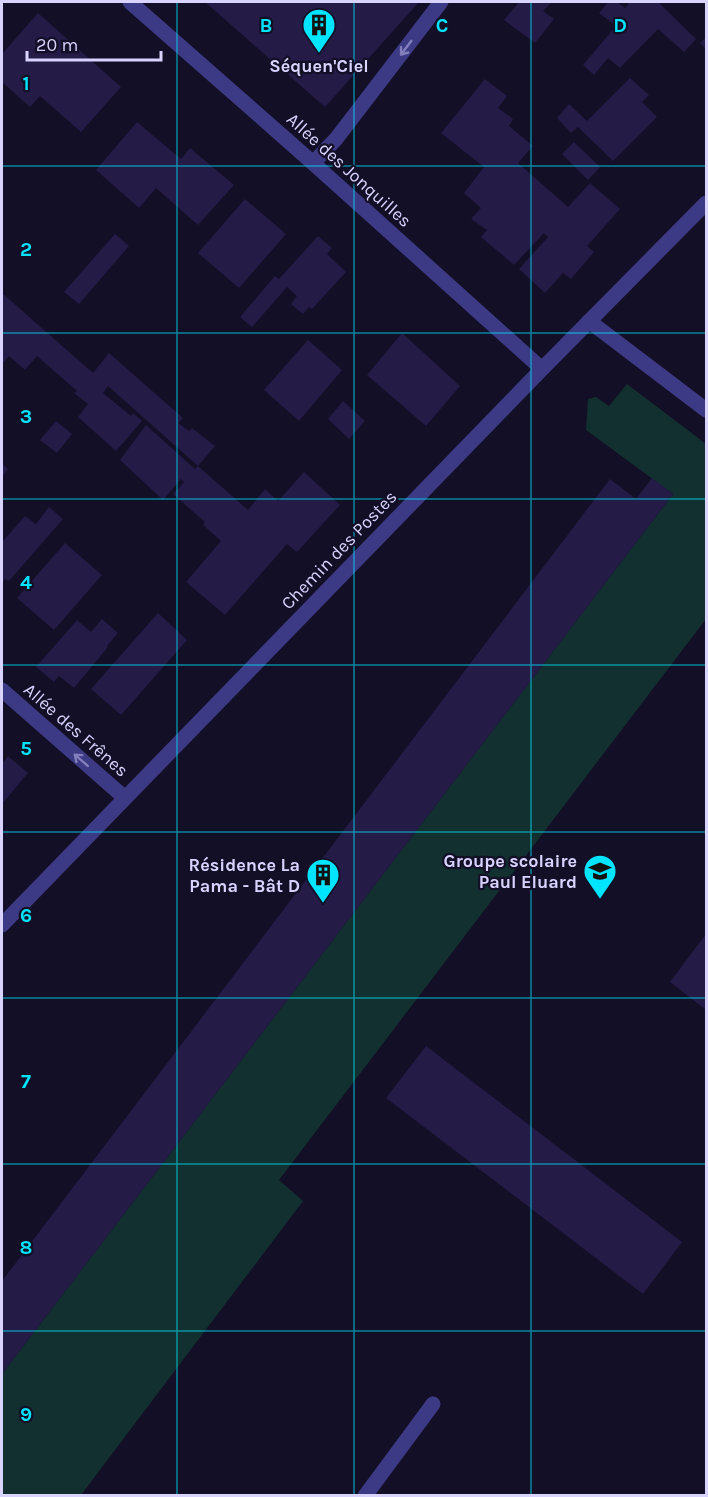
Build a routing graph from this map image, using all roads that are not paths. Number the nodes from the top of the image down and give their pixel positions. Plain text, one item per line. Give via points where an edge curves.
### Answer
1 (129, 2) edge
2 (441, 2) edge
3 (313, 163) junction
4 (706, 203) edge
5 (589, 321) junction
6 (542, 369) junction
7 (706, 410) edge
8 (2, 690) edge
9 (125, 798) junction
10 (2, 925) edge
11 (433, 1404) dead end
12 (365, 1496) edge

1 - 3 street, Allée des Jonquilles
2 -> 3 street via 336,139
3 - 6 street, Allée des Jonquilles
4 - 5 street, Chemin des Postes
5 - 6 street, Chemin des Postes
5 - 7 street
6 - 9 street, Chemin des Postes
9 -> 8 street, Allée des Frênes
9 - 10 street, Chemin des Postes
11 - 12 street

